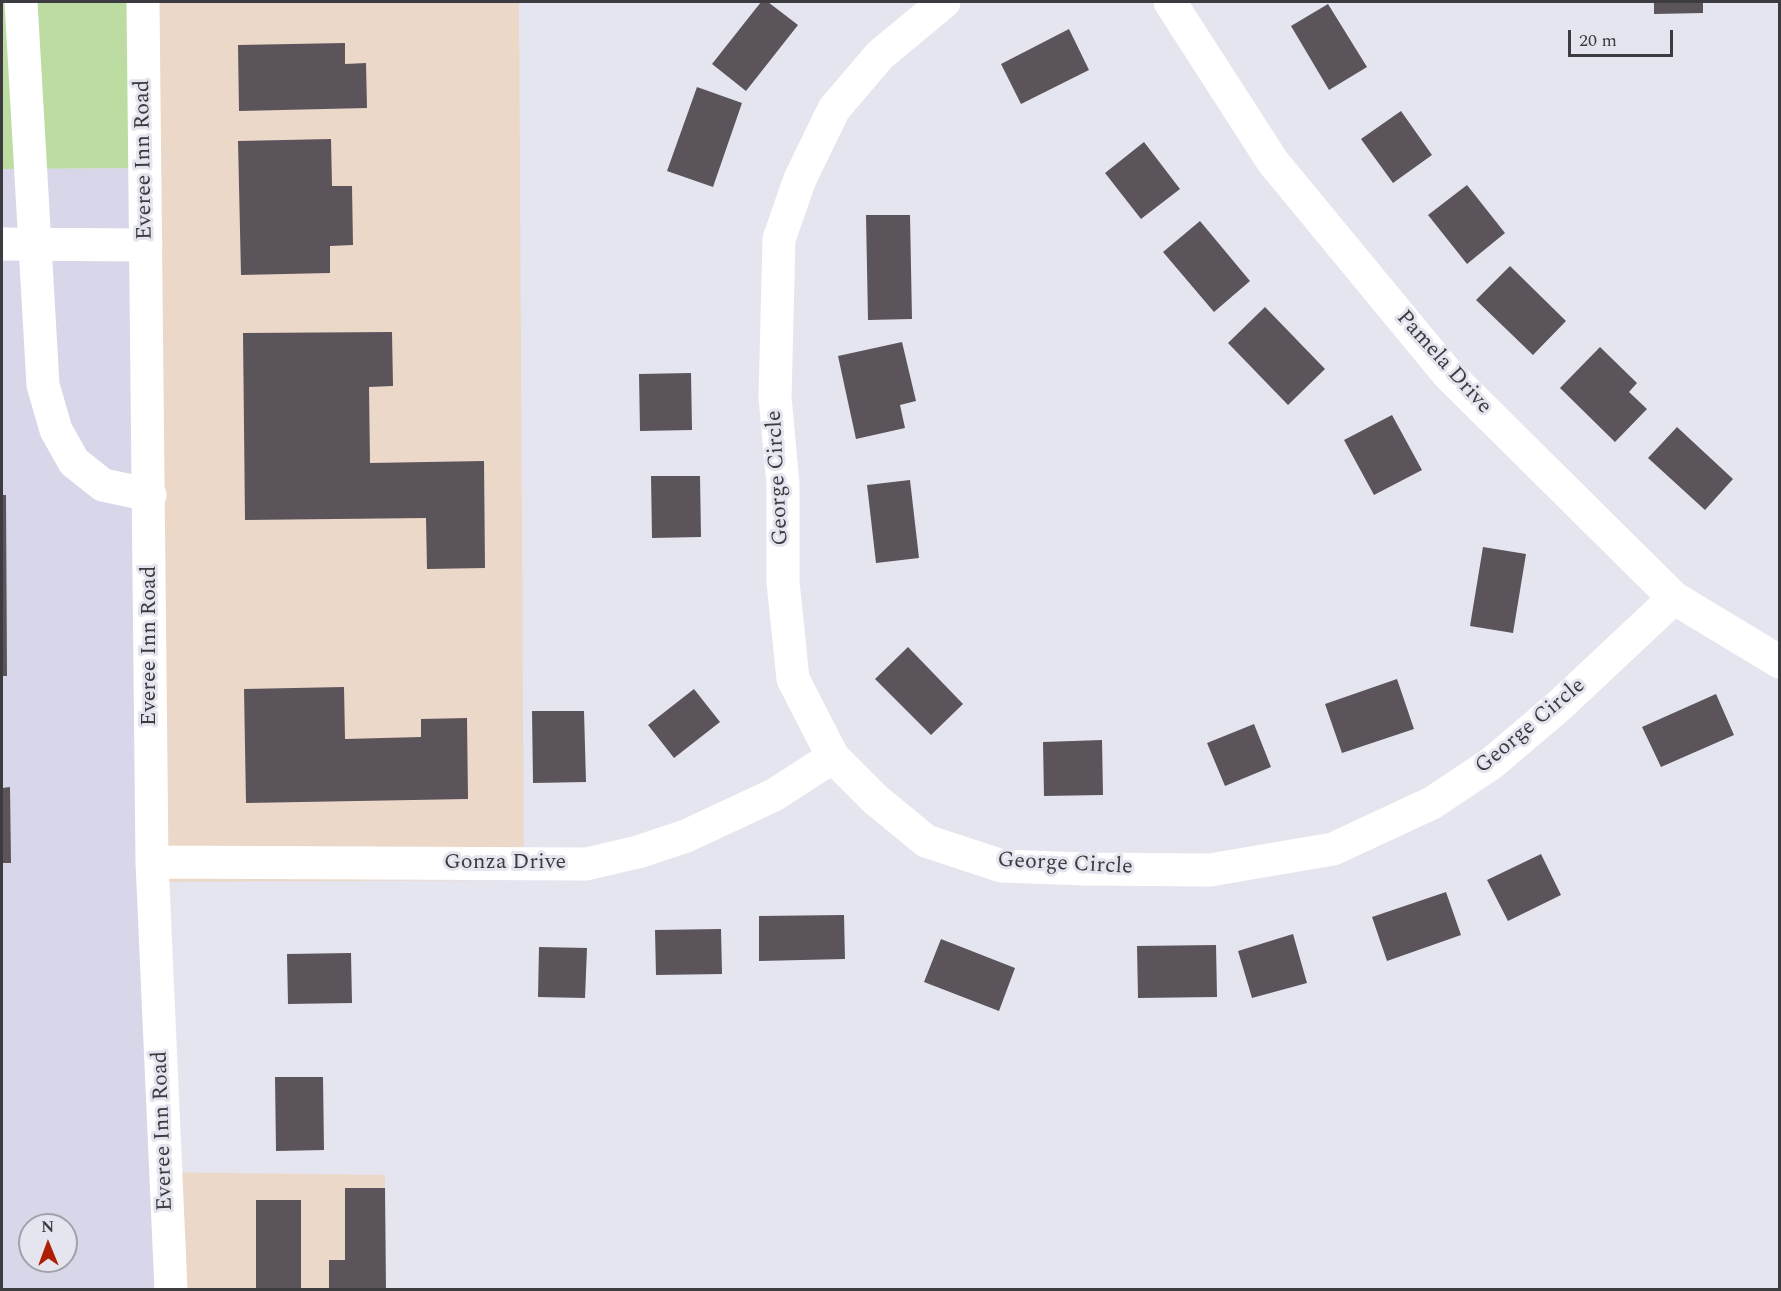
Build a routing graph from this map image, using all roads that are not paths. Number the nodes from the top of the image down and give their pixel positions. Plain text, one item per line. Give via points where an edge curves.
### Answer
1 (21, 2) edge
2 (143, 2) edge
3 (944, 2) edge
4 (1170, 2) edge
5 (2, 244) edge
6 (35, 244) junction
7 (146, 245) junction
8 (150, 495) junction
9 (1674, 598) junction
10 (1779, 662) edge
11 (833, 757) junction
12 (152, 862) junction
13 (171, 1290) edge

1 - 6 street
2 - 7 street, Everee Inn Road
3 - 11 street, George Circle via 880,54 834,109 800,179 779,239 775,398 783,484 783,582 793,679
4 - 9 street, Pamela Drive via 1273,162 1448,374
5 - 6 street
6 - 7 street
6 - 8 street via 43,385 56,430 74,462 103,485
7 - 8 street, Everee Inn Road
8 - 12 street, Everee Inn Road
9 - 10 street, Pamela Drive
9 - 11 street, George Circle via 1492,763 1432,803 1333,849 1210,870 1002,866 926,841 874,799
11 - 12 street, Gonza Drive via 774,795 686,836 586,864
12 - 13 street, Everee Inn Road

